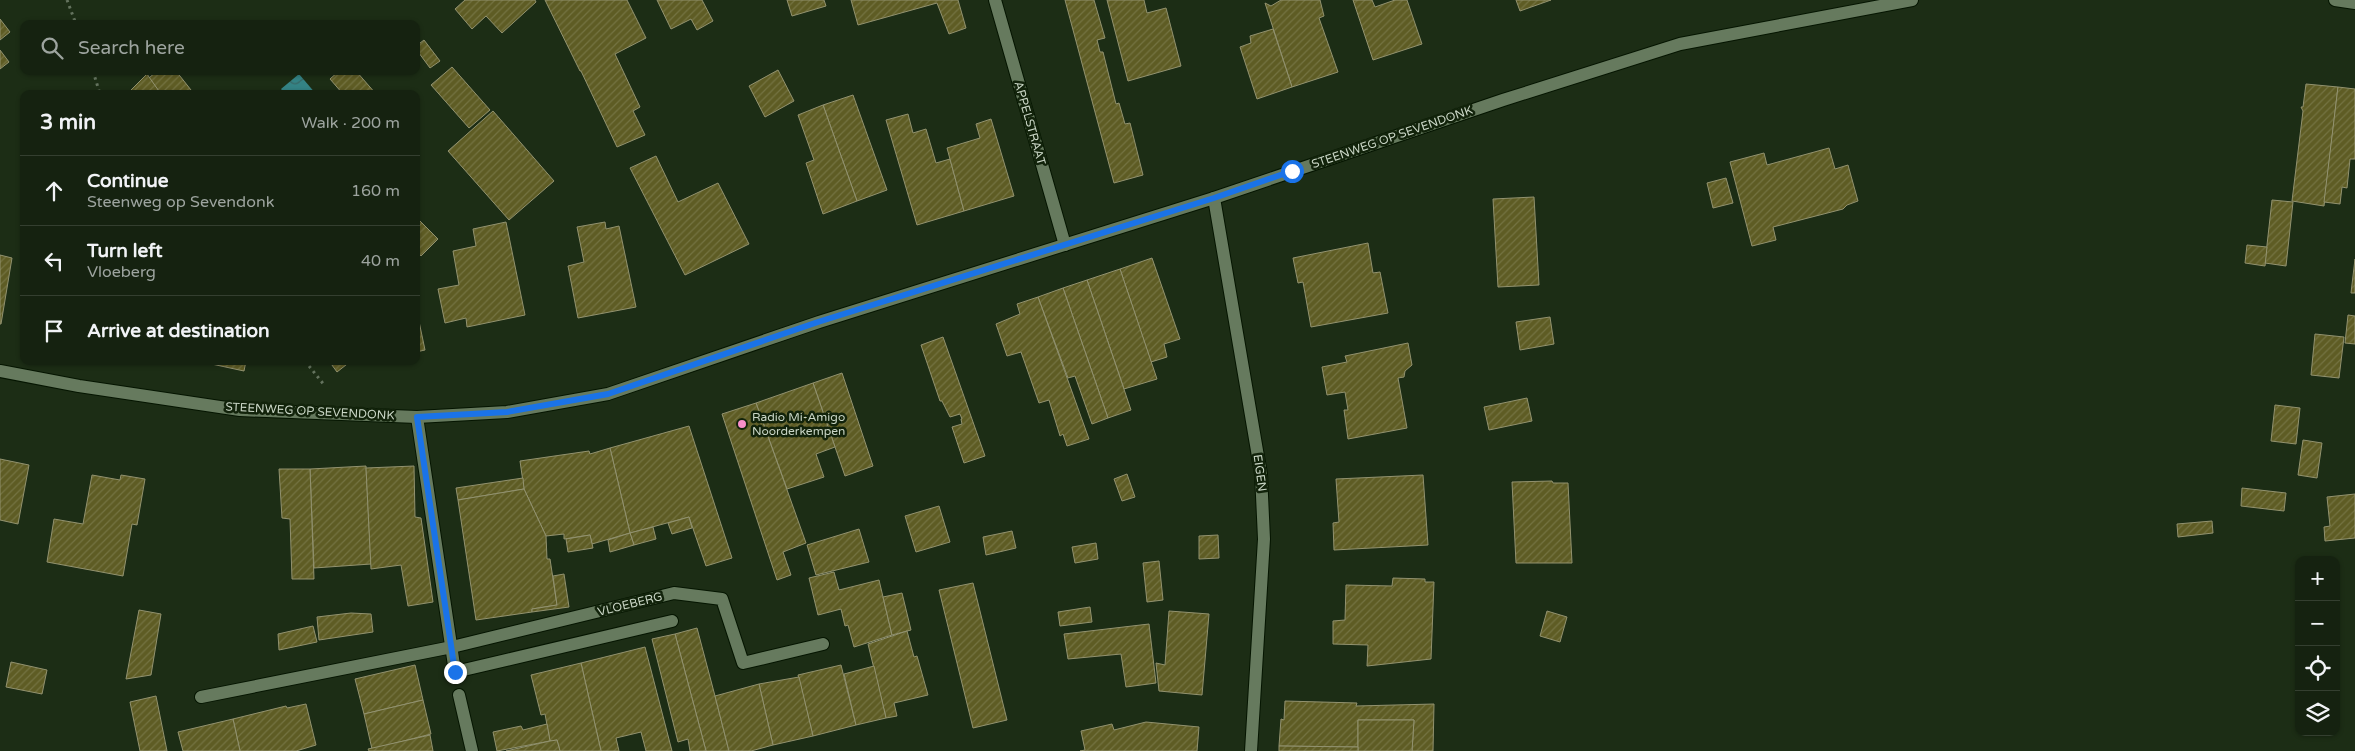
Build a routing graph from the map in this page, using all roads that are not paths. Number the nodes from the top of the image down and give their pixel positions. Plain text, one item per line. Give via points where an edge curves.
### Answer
1 (995, 0) edge
2 (1912, 0) edge
3 (2335, 0) edge
4 (2355, 3) edge
5 (1214, 198) junction
6 (1065, 245) junction
7 (0, 371) edge
8 (417, 417) junction
9 (672, 620) dead end
10 (823, 644) dead end
11 (452, 647) junction
12 (459, 694) dead end
13 (201, 697) dead end
14 (472, 751) edge
15 (1251, 751) edge

1 - 6 street, APPELSTRAAT
2 - 5 street, STEENWEG OP SEVENDONK via 1680,44
3 - 4 street
5 - 6 street, STEENWEG OP SEVENDONK
5 - 15 street, EIGEN via 1264,505
6 - 8 street, STEENWEG OP SEVENDONK via 818,322 608,394 507,412
7 - 8 street, STEENWEG OP SEVENDONK via 240,410
8 - 11 street, VLOEBERG
9 - 11 street, VLOEBERG via 455,672
10 - 11 street, VLOEBERG via 743,663 722,599 674,593
11 - 13 street, VLOEBERG
12 - 14 street

